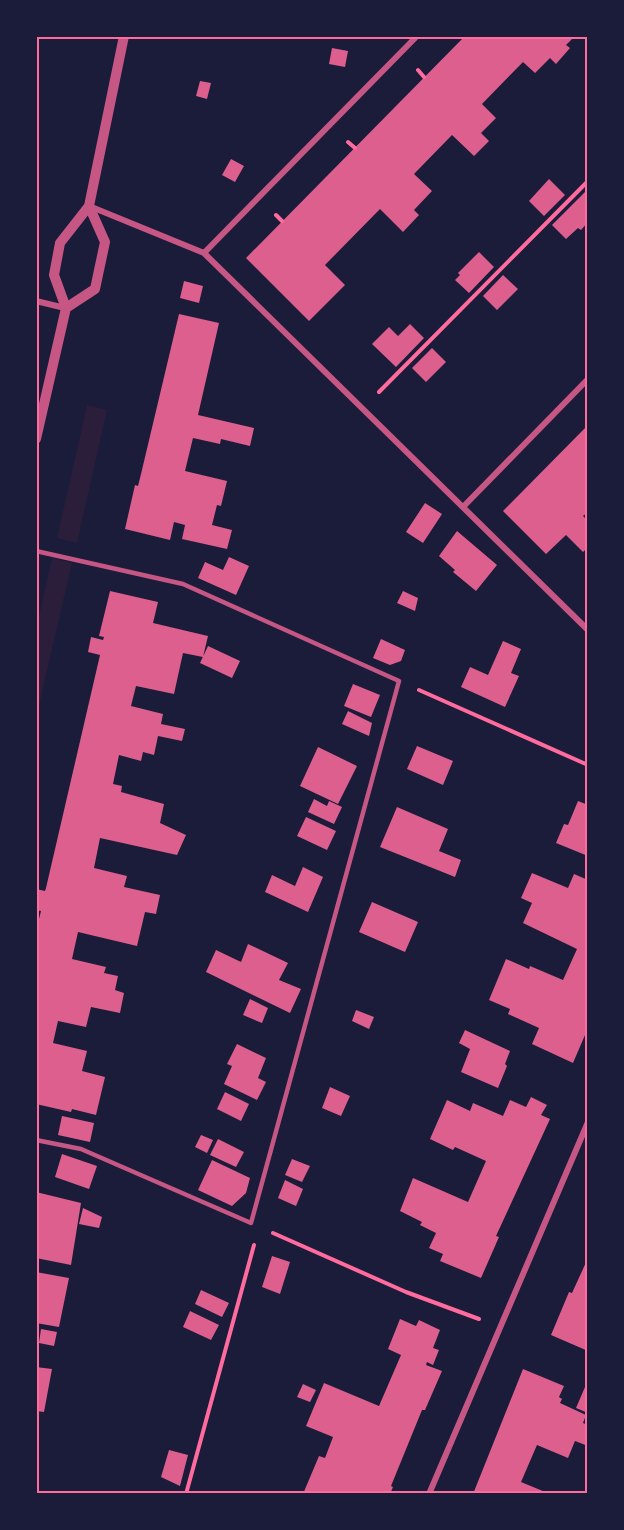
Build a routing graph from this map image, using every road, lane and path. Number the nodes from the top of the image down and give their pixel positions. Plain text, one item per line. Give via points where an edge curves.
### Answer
1 (124, 36) edge
2 (417, 36) edge
3 (588, 181) edge
4 (89, 206) junction
5 (204, 253) junction
6 (36, 301) edge
7 (66, 308) junction
8 (588, 379) edge
9 (363, 409) junction
10 (36, 439) edge
11 (463, 507) junction
12 (36, 551) edge
13 (588, 630) edge
14 (399, 681) junction
15 (588, 765) edge
16 (588, 1122) edge
17 (36, 1140) edge
18 (250, 1222) junction
19 (259, 1227) junction
20 (501, 1327) junction
21 (186, 1494) edge
22 (429, 1494) edge

1 - 4 street
2 - 5 street
3 - 9 path
4 - 5 street
4 - 7 street via 60,243 54,275
4 - 7 street via 105,242 95,289
5 - 9 street
6 - 7 street
7 - 10 street
8 - 11 street
9 - 11 street
11 - 13 street
12 - 14 lane via 183,584
14 - 15 path
14 - 18 lane
16 - 20 street
17 - 18 lane via 81,1149
18 - 19 path
19 - 20 path via 406,1292
19 - 21 path
20 - 22 street

